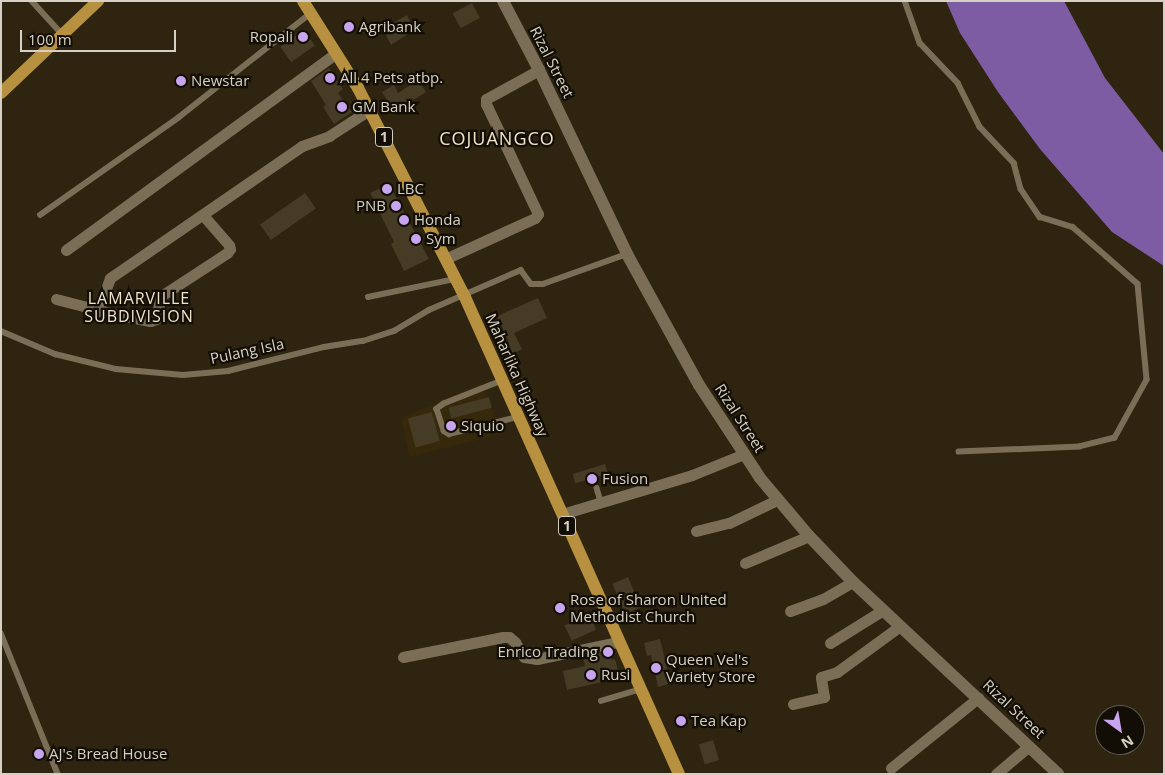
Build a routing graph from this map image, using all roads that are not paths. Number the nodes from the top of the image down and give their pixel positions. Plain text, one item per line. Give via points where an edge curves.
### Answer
1 (32, 1) edge
2 (98, 1) edge
3 (303, 1) edge
4 (503, 1) edge
5 (905, 1) edge
6 (311, 13) junction
7 (63, 35) junction
8 (336, 53) junction
9 (539, 70) junction
10 (1, 93) edge
11 (369, 110) junction
12 (203, 215) junction
13 (40, 216) dead end
14 (66, 250) dead end
15 (627, 254) junction
16 (445, 259) junction
17 (455, 279) junction
18 (464, 295) junction
19 (368, 298) dead end
20 (56, 299) dead end
21 (98, 311) junction
22 (1, 331) edge
23 (502, 381) junction
24 (518, 417) junction
25 (959, 452) dead end
26 (744, 454) junction
27 (597, 488) dead end
28 (777, 500) junction
29 (601, 502) junction
30 (562, 514) junction
31 (696, 531) dead end
32 (809, 536) junction
33 (745, 563) dead end
34 (853, 582) junction
35 (883, 610) junction
36 (790, 612) dead end
37 (900, 626) junction
38 (1, 633) edge
39 (618, 642) junction
40 (830, 643) dead end
41 (403, 657) dead end
42 (641, 689) junction
43 (978, 698) junction
44 (600, 701) dead end
45 (793, 704) dead end
46 (1029, 746) junction
47 (891, 768) dead end
48 (58, 774) edge
49 (679, 774) edge
50 (996, 774) edge
51 (1058, 774) edge

1 - 7 lane
2 - 7 main road
3 - 6 main road, Maharlika Highway / 1
4 - 9 street, Rizal Street
5 - 25 lane via 920,43 958,84 980,127 1014,163 1021,189 1040,217 1073,227 1138,284 1147,380 1115,438 1080,448
6 - 8 main road, Maharlika Highway / 1
6 - 13 lane via 178,118
7 - 10 main road
8 - 11 main road, Maharlika Highway / 1
8 - 14 street
9 - 15 street, Rizal Street
9 - 16 street via 486,99 538,214
11 - 12 street via 329,136 302,146
11 - 16 main road, Maharlika Highway / 1
12 - 21 street via 110,278
12 - 21 street via 229,245 227,253 161,296 156,318 150,321
15 - 18 lane, Pulang Isla via 543,284 531,284 521,270
15 - 26 street, Rizal Street via 699,385
16 - 17 main road, Maharlika Highway / 1
17 - 18 main road, Maharlika Highway / 1
17 - 19 lane
18 - 22 lane, Pulang Isla via 429,310 394,331 363,341 324,347 228,371 183,375 116,369 55,354
18 - 23 main road, Maharlika Highway / 1
20 - 21 street
23 - 24 main road, Maharlika Highway / 1
23 - 24 lane via 438,409 444,431 449,434
24 - 30 main road, Maharlika Highway / 1
26 - 28 street, Rizal Street
26 - 29 street via 692,475
27 - 29 lane
28 - 31 street via 729,523
28 - 32 street, Rizal Street
29 - 30 street
30 - 39 main road, Maharlika Highway / 1
32 - 33 street
32 - 34 street, Rizal Street
34 - 35 street, Rizal Street
34 - 36 street
35 - 37 street, Rizal Street
35 - 40 street
37 - 43 street, Rizal Street
37 - 45 street via 837,672 821,677 824,697
38 - 48 lane
39 - 41 street via 537,658 524,657 509,637
39 - 42 main road, Maharlika Highway / 1
42 - 44 lane
42 - 49 main road, Maharlika Highway / 1
43 - 46 street, Rizal Street
43 - 47 street
46 - 50 street
46 - 51 street, Rizal Street

